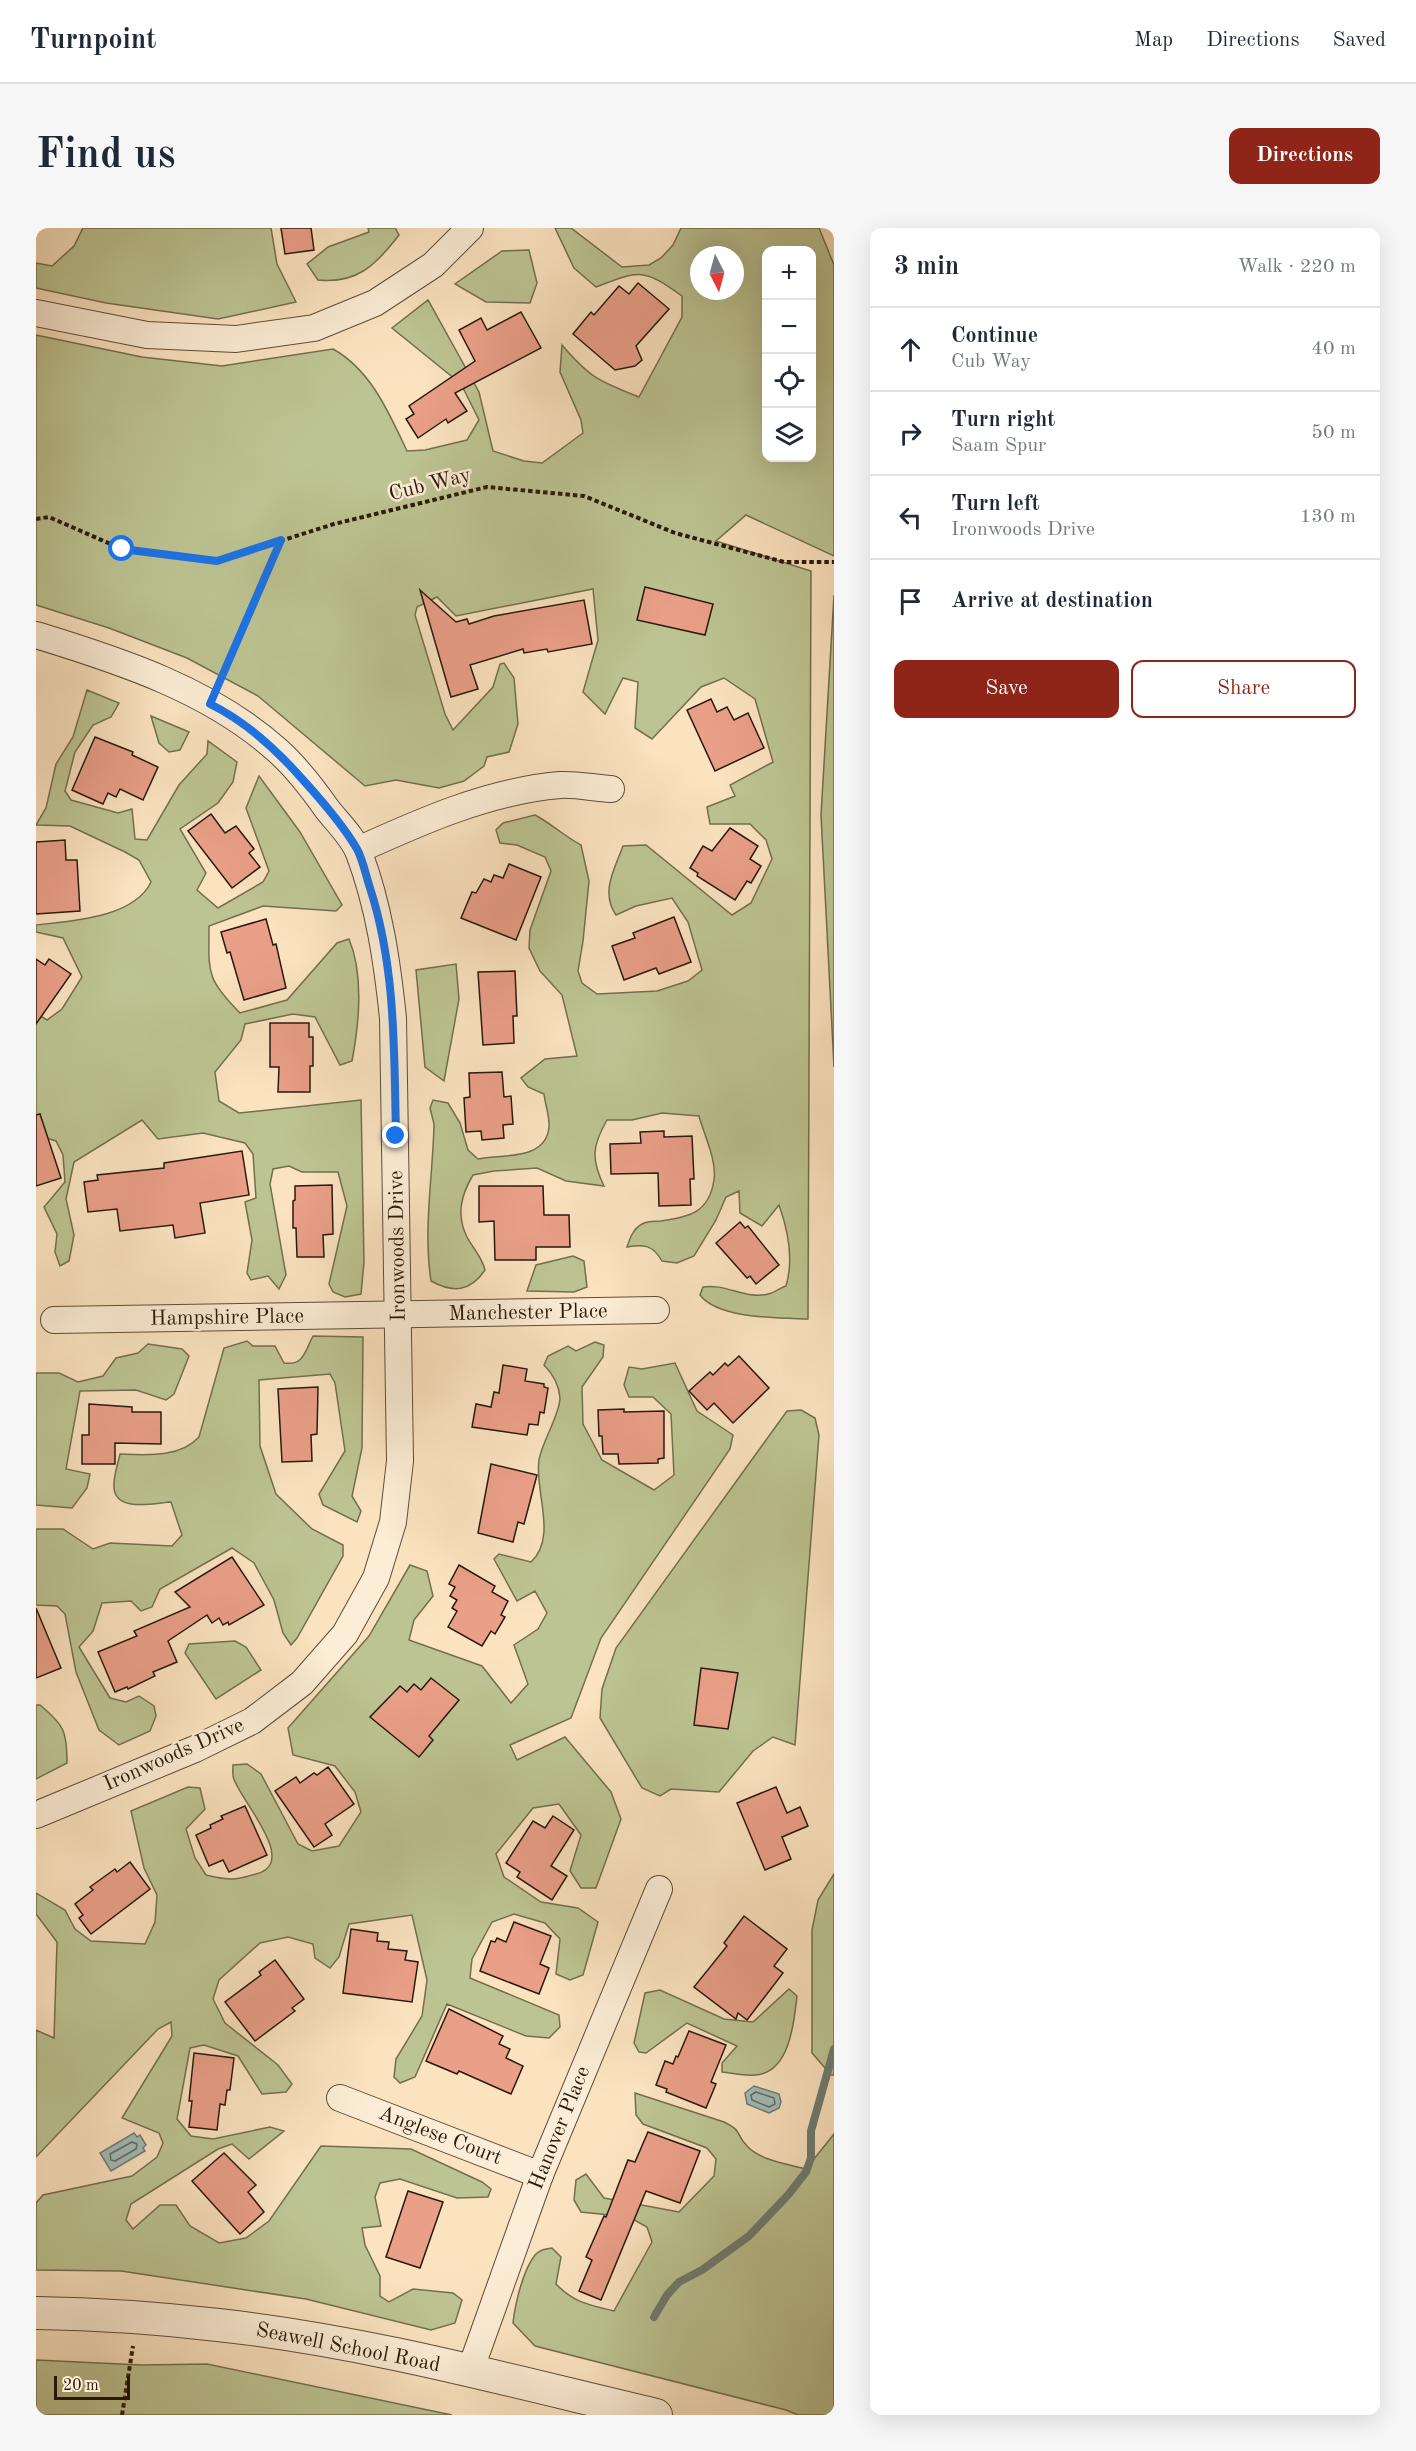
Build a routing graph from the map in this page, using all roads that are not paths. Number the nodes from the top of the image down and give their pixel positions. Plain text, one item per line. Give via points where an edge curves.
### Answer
1 (470, 228) edge
2 (36, 313) edge
3 (36, 635) edge
4 (611, 789) dead end
5 (358, 850) junction
6 (656, 1310) dead end
7 (399, 1316) junction
8 (54, 1320) dead end
9 (36, 1815) edge
10 (659, 1889) dead end
11 (340, 2098) dead end
12 (540, 2175) junction
13 (36, 2313) edge
14 (470, 2371) junction
15 (656, 2415) edge

1 - 2 street via 433,265 375,303 314,328 236,339 147,335
3 - 5 street, Ironwoods Drive via 158,677 228,713 278,751
4 - 5 street via 561,785 511,794 452,810
5 - 7 street, Ironwoods Drive via 387,956 393,1018
6 - 7 street, Manchester Place
7 - 8 street, Hampshire Place
7 - 9 street, Ironwoods Drive via 400,1461 393,1522 376,1578 345,1634 302,1683 252,1721
10 - 12 street, Hanover Place
11 - 12 street, Anglese Court
12 - 14 street, Hanover Place
13 - 14 street, Seawell School Road via 219,2325 342,2344
14 - 15 street, Seawell School Road

